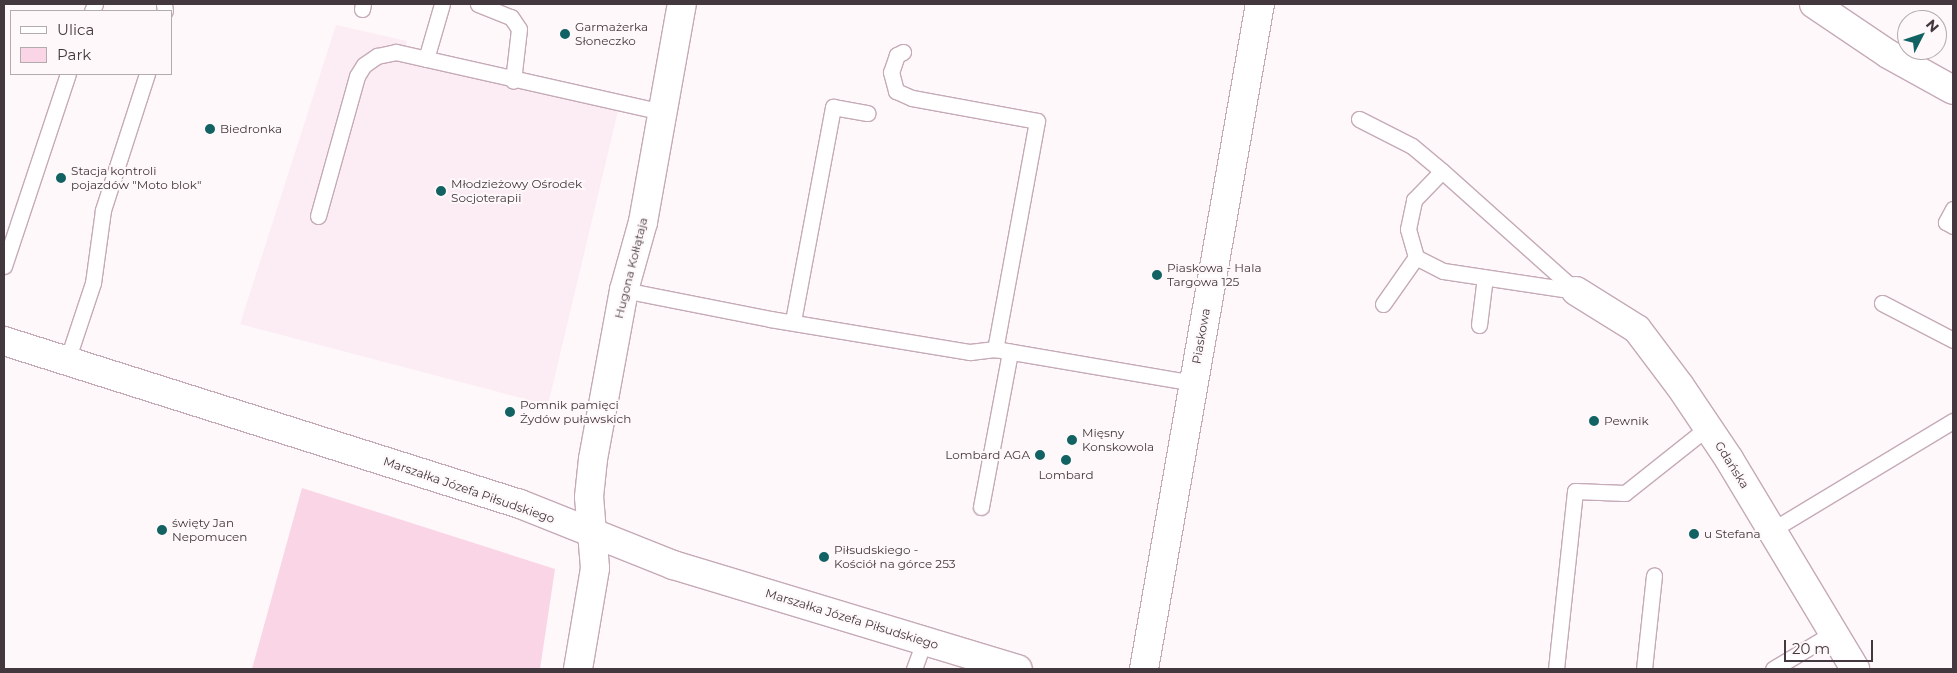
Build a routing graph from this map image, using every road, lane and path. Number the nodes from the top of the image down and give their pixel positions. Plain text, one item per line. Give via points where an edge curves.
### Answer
1 (442, 4) edge
2 (478, 4) edge
3 (682, 4) edge
4 (1260, 4) edge
5 (1814, 4) edge
6 (903, 52) dead end
7 (426, 60) junction
8 (68, 75) edge
9 (147, 75) edge
10 (513, 81) junction
11 (1953, 90) edge
12 (662, 112) junction
13 (867, 113) dead end
14 (1359, 119) dead end
15 (1442, 171) junction
16 (1953, 208) edge
17 (318, 216) dead end
18 (1953, 226) edge
19 (1416, 257) junction
20 (4, 266) edge
21 (1486, 277) junction
22 (624, 290) junction
23 (1576, 291) junction
24 (1882, 303) dead end
25 (1383, 304) dead end
26 (793, 321) junction
27 (1479, 324) dead end
28 (1953, 340) edge
29 (4, 341) edge
30 (1003, 351) junction
31 (68, 361) junction
32 (1192, 383) junction
33 (1953, 421) edge
34 (1708, 426) junction
35 (981, 506) dead end
36 (1772, 530) junction
37 (594, 534) junction
38 (1654, 576) dead end
39 (1833, 633) junction
40 (924, 640) junction
41 (578, 669) edge
42 (914, 669) edge
43 (1018, 669) edge
44 (1144, 669) edge
45 (1556, 669) edge
46 (1644, 669) edge
47 (1773, 669) edge
48 (1855, 669) edge

1 - 7 lane
2 - 10 lane via 511,17 519,29
3 - 12 main road, Hugona Kołłątaja
4 - 32 main road, Piaskowa
5 - 11 main road via 1888,54
6 - 30 lane via 897,56 891,72 896,91 912,98 1036,121
7 - 10 lane
7 - 17 lane via 396,52 377,56 364,65 357,76
8 - 20 lane
9 - 31 lane via 103,210 93,283
10 - 12 lane
12 - 22 main road, Hugona Kołłątaja via 643,222
13 - 26 lane via 833,107
14 - 15 lane via 1412,146
15 - 19 lane via 1414,200 1408,229
15 - 23 lane
16 - 18 lane via 1946,222
19 - 21 lane via 1443,271
19 - 25 lane
21 - 23 lane
21 - 27 lane
22 - 26 lane
22 - 37 main road, Hugona Kołłątaja via 593,459 589,497
23 - 34 main road, Gdańska via 1638,329
24 - 28 lane
26 - 30 lane via 970,352
29 - 31 main road, Marszałka Józefa Piłsudskiego
30 - 32 lane
30 - 35 lane
31 - 37 main road, Marszałka Józefa Piłsudskiego via 520,504
32 - 44 main road, Piaskowa
33 - 36 lane
34 - 36 main road, Gdańska
34 - 45 lane via 1625,493 1575,490
36 - 39 main road, Gdańska
37 - 40 main road, Marszałka Józefa Piłsudskiego via 673,565
37 - 41 main road, Hugona Kołłątaja via 596,568
38 - 46 lane
39 - 47 lane
39 - 48 main road, Gdańska
40 - 42 lane
40 - 43 main road, Marszałka Józefa Piłsudskiego

